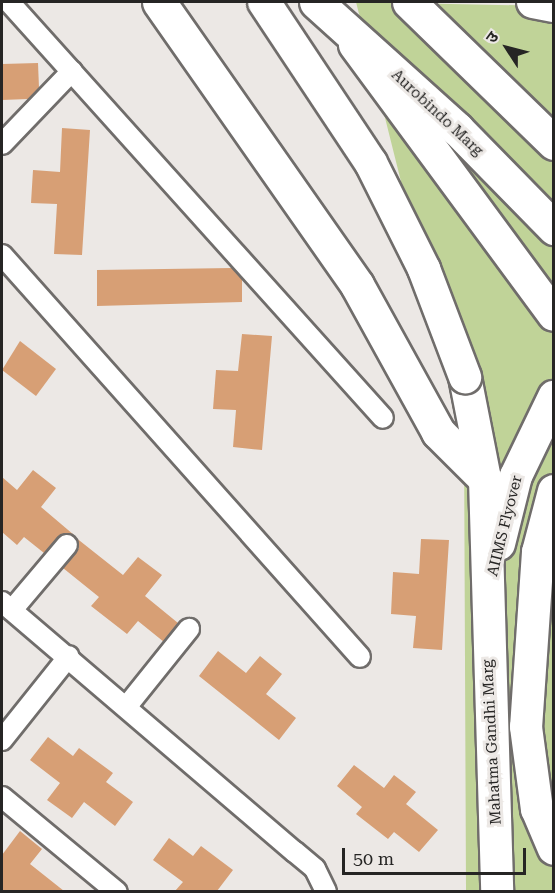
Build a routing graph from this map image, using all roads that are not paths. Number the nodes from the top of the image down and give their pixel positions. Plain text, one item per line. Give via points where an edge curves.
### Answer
1 (9, 2) edge
2 (159, 2) edge
3 (264, 2) edge
4 (316, 2) edge
5 (409, 2) edge
6 (533, 2) edge
7 (554, 6) edge
8 (340, 24) junction
9 (72, 70) junction
10 (554, 143) edge
11 (2, 144) edge
12 (554, 228) edge
13 (2, 255) edge
14 (554, 315) edge
15 (547, 408) edge
16 (383, 418) dead end
17 (485, 479) junction
18 (554, 491) edge
19 (67, 545) dead end
20 (488, 592) junction
21 (7, 606) edge
22 (189, 629) dead end
23 (69, 656) junction
24 (360, 657) dead end
25 (127, 706) junction
26 (2, 740) edge
27 (2, 797) edge
28 (554, 849) edge
29 (117, 891) edge
30 (326, 891) edge
31 (497, 891) edge

1 - 9 street
2 - 17 highway via 357,285 438,432
3 - 17 main road, bridge via 371,163 424,269 465,377
4 - 8 highway, Aurobindo Marg
5 - 10 highway
6 - 7 main road
8 - 12 highway, Aurobindo Marg via 457,129
8 - 14 main road
9 - 11 street
9 - 16 street
13 - 24 street
15 - 20 main road, AIIMS Flyover via 507,506
17 - 20 main road
18 - 28 main road via 538,552 526,727 537,809
19 - 21 street
20 - 31 main road, Mahatma Gandhi Marg
21 - 23 street
22 - 25 street
23 - 25 street
23 - 26 street
25 - 30 street via 315,869
27 - 29 street

